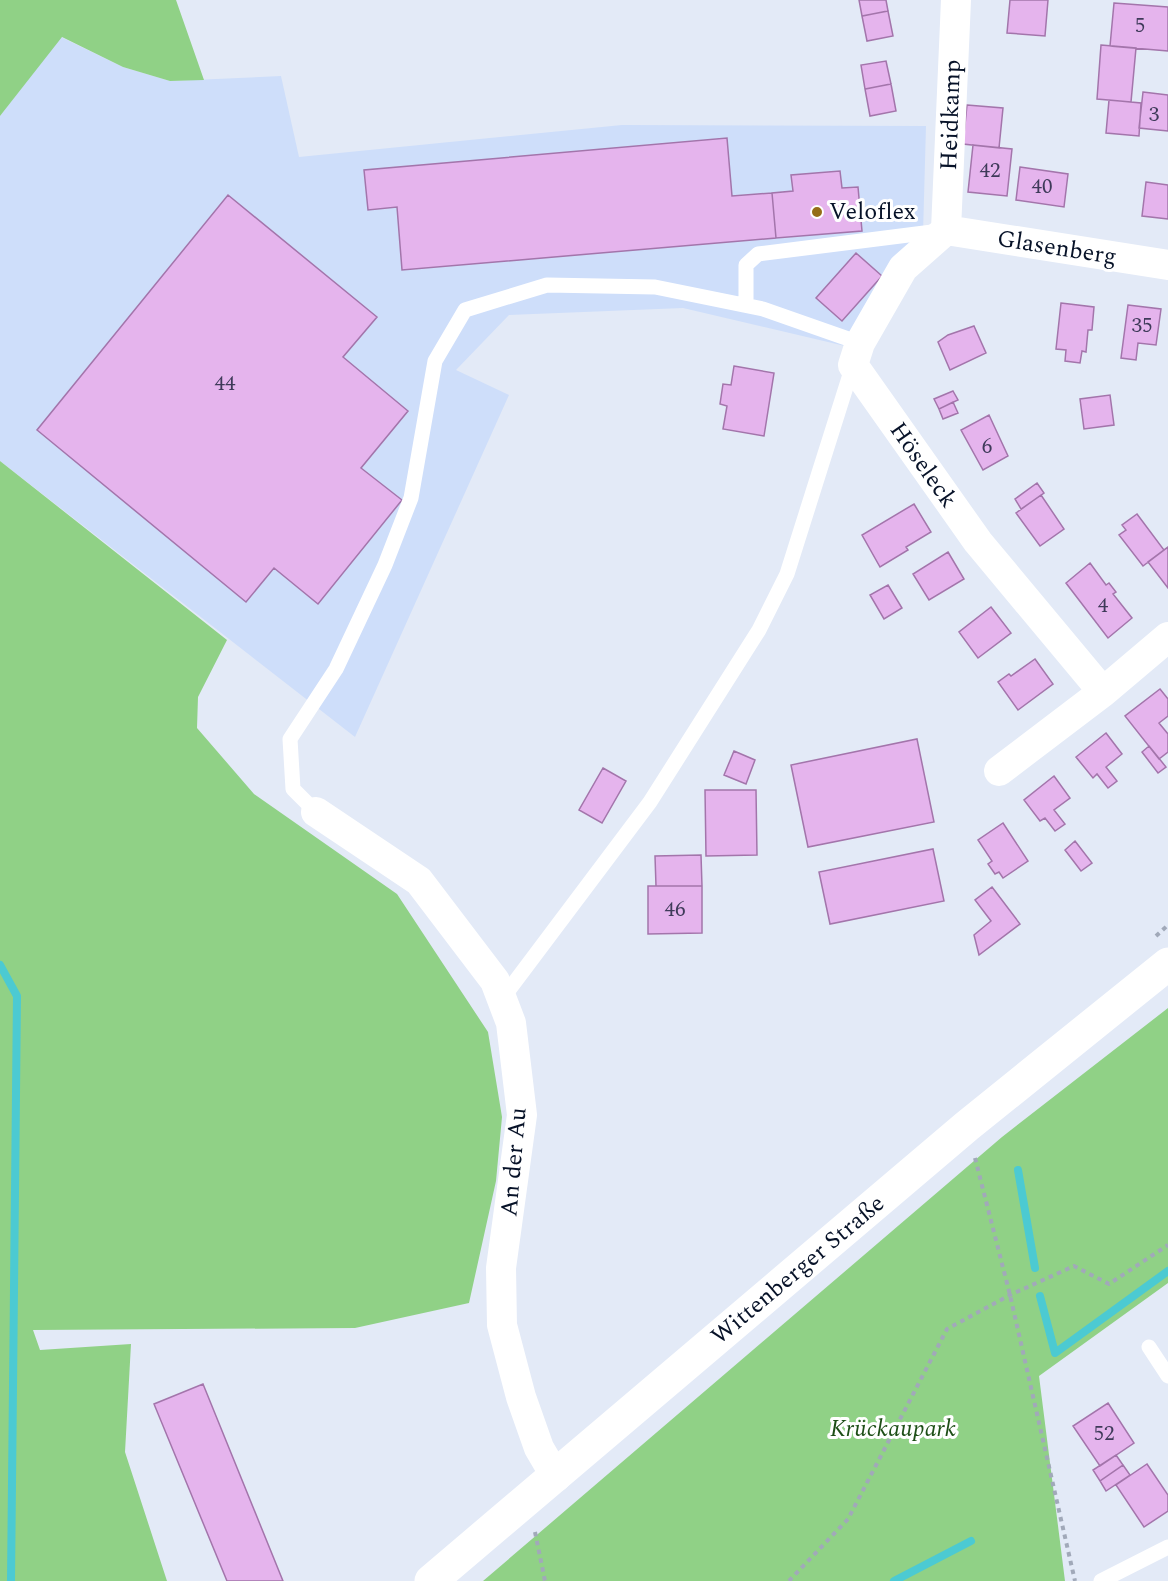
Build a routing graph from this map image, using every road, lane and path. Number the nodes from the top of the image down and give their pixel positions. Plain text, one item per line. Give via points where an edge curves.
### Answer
1 (956, 0) edge
2 (946, 230) junction
3 (1168, 265) edge
4 (746, 305) junction
5 (856, 354) junction
6 (1168, 637) edge
7 (1103, 692) junction
8 (999, 771) dead end
9 (316, 812) joint
10 (1168, 964) edge
11 (502, 999) junction
12 (967, 1126) junction
13 (1168, 1245) edge
14 (1010, 1295) junction
15 (1149, 1347) dead end
16 (1168, 1377) edge
17 (556, 1476) junction
18 (1168, 1547) edge
19 (431, 1581) edge
20 (789, 1581) edge
21 (1075, 1581) edge
22 (1101, 1581) edge

1 - 2 street, Heidkamp
2 - 3 street, Glasenberg
2 - 4 lane via 758,254 746,265
2 - 5 street via 903,268
4 - 5 lane via 763,309
4 - 9 lane via 655,287 547,285 465,310 435,361 411,498 385,565 336,669 290,739 293,789
5 - 7 street, Höseleck via 978,542
5 - 11 lane via 787,574 759,630 650,802
6 - 7 street
7 - 8 street
9 - 11 street, An der Au via 419,880 495,981
10 - 12 main road, Wittenberger Straße
11 - 17 street, An der Au via 511,1023 522,1116 501,1268 502,1325 539,1448
12 - 14 path
12 - 17 main road, Wittenberger Straße
13 - 14 path via 1110,1284 1074,1266
14 - 20 path via 947,1329 848,1519
14 - 21 path
15 - 16 lane
17 - 19 main road, Wittenberger Straße
18 - 22 lane

